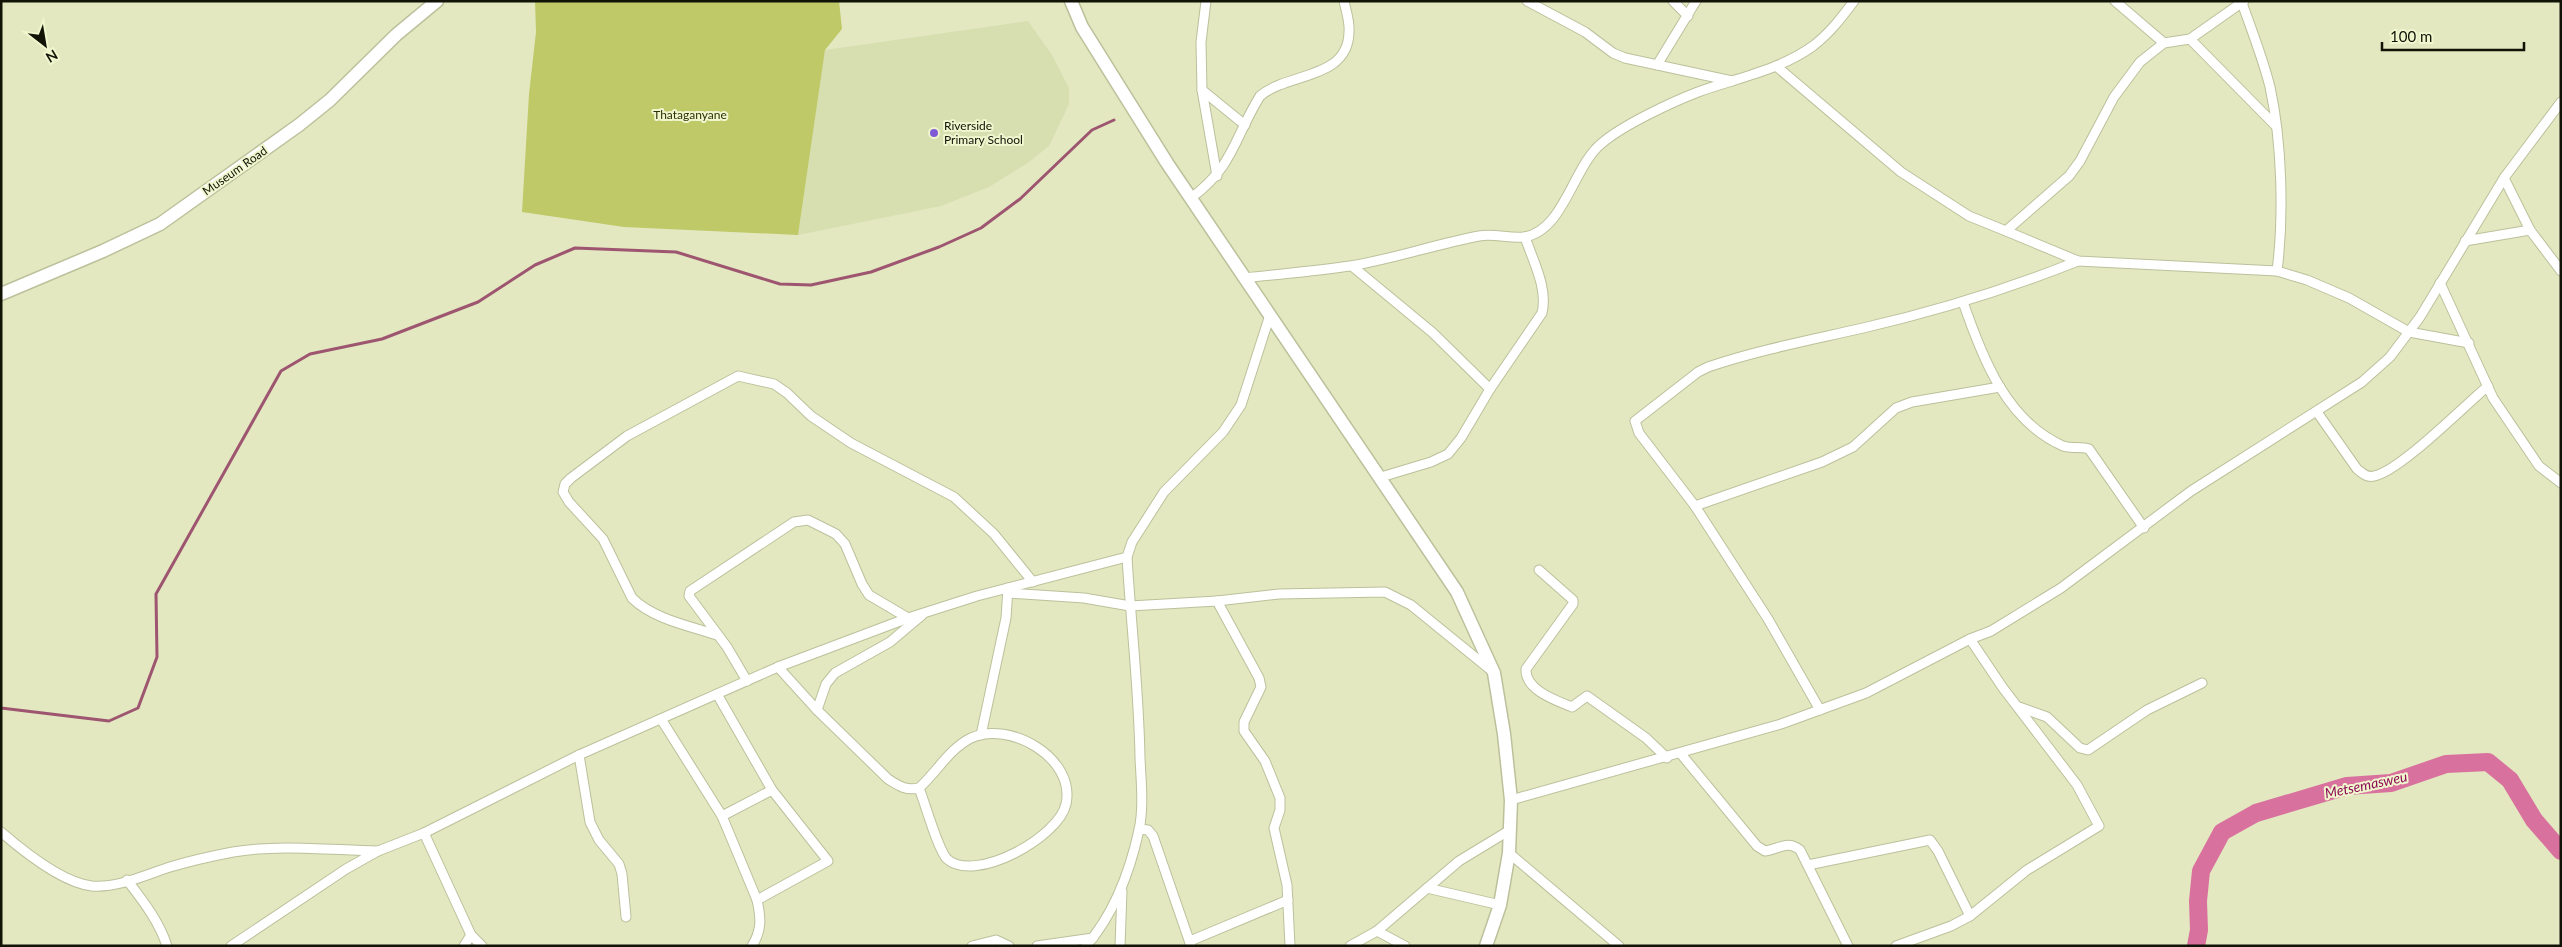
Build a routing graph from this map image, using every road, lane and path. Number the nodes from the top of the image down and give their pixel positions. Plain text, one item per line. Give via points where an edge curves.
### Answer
1 (437, 1) edge
2 (1071, 1) edge
3 (1206, 1) edge
4 (1344, 1) edge
5 (1673, 1) edge
6 (1696, 1) edge
7 (1854, 1) edge
8 (2115, 1) edge
9 (1531, 2) edge
10 (2243, 2) edge
11 (1688, 16) junction
12 (2190, 39) junction
13 (2164, 43) junction
14 (1656, 65) junction
15 (1776, 66) junction
16 (1732, 81) junction
17 (1202, 90) junction
18 (2561, 102) edge
19 (1245, 125) junction
20 (2275, 126) junction
21 (1217, 176) junction
22 (2504, 178) junction
23 (1191, 198) junction
24 (2530, 230) junction
25 (2006, 232) junction
26 (1525, 237) junction
27 (2465, 241) junction
28 (2078, 261) junction
29 (1352, 266) junction
30 (2277, 271) junction
31 (2561, 271) edge
32 (1245, 278) junction
33 (2440, 283) junction
34 (1, 294) edge
35 (1963, 302) junction
36 (1270, 314) junction
37 (2409, 332) junction
38 (2470, 343) junction
39 (2488, 386) junction
40 (2000, 387) junction
41 (1490, 389) junction
42 (2317, 412) junction
43 (1381, 477) junction
44 (2561, 483) edge
45 (1695, 506) junction
46 (2144, 528) junction
47 (1127, 557) junction
48 (1539, 570) dead end
49 (1033, 582) junction
50 (1008, 590) junction
51 (1217, 602) junction
52 (1130, 606) junction
53 (926, 612) junction
54 (908, 618) junction
55 (717, 635) junction
56 (1970, 639) junction
57 (778, 667) junction
58 (1494, 673) junction
59 (747, 681) junction
60 (2202, 683) dead end
61 (717, 694) junction
62 (2019, 707) junction
63 (816, 710) junction
64 (1820, 710) junction
65 (661, 719) junction
66 (981, 735) junction
67 (1681, 754) junction
68 (579, 756) junction
69 (1667, 758) junction
70 (919, 788) junction
71 (772, 790) junction
72 (1511, 800) junction
73 (722, 816) junction
74 (1140, 829) junction
75 (1510, 830) junction
76 (1, 832) edge
77 (424, 833) junction
78 (378, 851) junction
79 (1508, 854) junction
80 (1808, 865) junction
81 (127, 880) junction
82 (1122, 888) junction
83 (1427, 888) junction
84 (757, 900) junction
85 (1288, 900) junction
86 (1500, 905) junction
87 (1970, 916) junction
88 (626, 917) dead end
89 (1377, 931) junction
90 (471, 935) junction
91 (1093, 938) junction
92 (1191, 944) edge
93 (167, 946) edge
94 (231, 946) edge
95 (464, 946) edge
96 (482, 946) edge
97 (752, 946) edge
98 (972, 946) edge
99 (1010, 946) edge
100 (1037, 946) edge
101 (1086, 946) edge
102 (1120, 946) edge
103 (1290, 946) edge
104 (1350, 946) edge
105 (1405, 946) edge
106 (1486, 946) edge
107 (1620, 946) edge
108 (1848, 946) edge
109 (1896, 946) edge

1 - 34 street, Museum Road via 299,125 160,224
2 - 23 street via 1082,27
3 - 17 street via 1201,42
4 - 19 street via 1350,31 1342,58 1328,68 1269,89 1257,101
5 - 11 street
6 - 11 street
7 - 15 street via 1831,31 1813,46
8 - 13 street
9 - 14 street via 1585,32 1613,53
10 - 12 street
10 - 20 street via 2270,89
11 - 14 street
12 - 13 street
12 - 20 street
13 - 25 street via 2140,62 2114,97 2069,176
14 - 16 street
15 - 16 street
15 - 25 street via 1901,172 1969,216
16 - 26 street via 1682,100 1601,143 1589,157 1555,217 1544,228
17 - 19 street
17 - 21 street
18 - 22 street
19 - 21 street
20 - 30 street via 2281,218
21 - 23 street
22 - 24 street
22 - 27 street
23 - 32 street
24 - 27 street
24 - 31 street
25 - 28 street
26 - 29 street via 1481,236
26 - 41 street via 1545,302 1542,313
27 - 33 street
28 - 30 street
28 - 35 street
29 - 32 street
29 - 41 street via 1432,333
30 - 37 street via 2349,298
32 - 36 street
33 - 37 street
33 - 38 street
35 - 40 street via 1986,362
35 - 45 street via 1708,367 1638,417 1635,421 1639,433
36 - 43 street
36 - 47 street via 1241,405 1224,432 1164,492 1132,542
37 - 38 street
37 - 42 street via 2390,357 2362,382
38 - 39 street
39 - 42 street via 2428,441 2391,468 2374,476 2364,475 2357,469
39 - 44 street via 2513,430 2539,466
40 - 45 street via 1912,402 1896,408 1853,447 1822,462
40 - 46 street via 2033,429 2066,447 2089,449
41 - 43 street via 1448,454
42 - 46 street via 2191,492
43 - 58 street via 1456,592
45 - 64 street via 1768,619
46 - 56 street via 2022,614
47 - 49 street
47 - 52 street
48 - 69 street via 1573,600 1573,604 1526,669 1531,686 1572,707 1587,696 1646,738
49 - 50 street
49 - 55 street via 994,534 954,497 851,443 811,416 774,384 738,376 692,398 627,436 571,478 563,492 603,539 632,598 639,605
50 - 52 street
50 - 53 street
50 - 66 street via 997,666
51 - 52 street
51 - 58 street via 1279,594 1385,592 1410,605
51 - 85 street via 1259,678 1261,687 1244,722 1244,731 1265,761 1280,798 1274,828
52 - 74 street via 1139,705
53 - 54 street
53 - 63 street via 890,642 852,661 835,674 826,684
54 - 55 street via 869,594 845,544 836,534 819,524 801,520 690,590 691,601
54 - 57 street
55 - 59 street
56 - 62 street
56 - 64 street via 1866,693
57 - 59 street
57 - 63 street
58 - 72 street
59 - 61 street
60 - 62 street via 2147,710 2088,750 2080,748 2047,716
61 - 65 street
61 - 71 street
62 - 87 street via 2077,785 2099,826 2028,870
63 - 70 street via 888,779 900,787
64 - 67 street
65 - 68 street
65 - 73 street
66 - 70 street via 953,751
66 - 70 street via 997,734 1035,746 1050,756 1061,770 1066,804 1050,831 1016,852 972,867 959,866 944,855
67 - 69 street
67 - 80 street via 1757,846 1765,850 1792,844 1800,850
68 - 77 street
68 - 88 street via 590,822 599,840 619,864 622,874
69 - 72 street
71 - 73 street
71 - 84 street via 828,861
72 - 75 street
73 - 84 street
74 - 82 street
74 - 92 street via 1148,830 1153,836
75 - 79 street
75 - 83 street via 1459,861
76 - 81 street via 25,853 72,880 92,886
77 - 78 street
77 - 90 street
78 - 81 street via 272,848 233,852
78 - 94 street
79 - 86 street
79 - 107 street
80 - 87 street via 1930,840
80 - 108 street
81 - 93 street via 162,931
82 - 91 street
82 - 102 street
83 - 86 street
83 - 89 street
84 - 97 street via 761,921
85 - 92 street
85 - 103 street
86 - 106 street
87 - 109 street
89 - 104 street
89 - 105 street
90 - 95 street
90 - 96 street
91 - 100 street
91 - 101 street
98 - 99 street via 996,940

